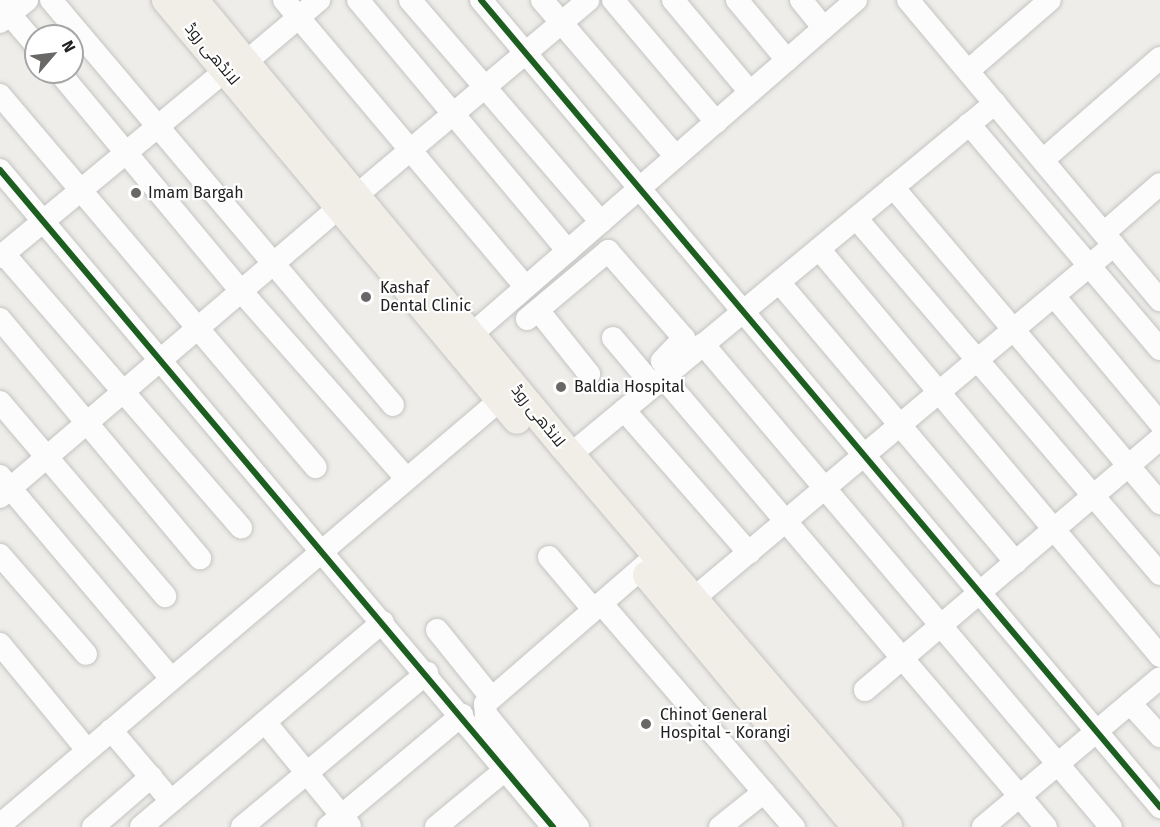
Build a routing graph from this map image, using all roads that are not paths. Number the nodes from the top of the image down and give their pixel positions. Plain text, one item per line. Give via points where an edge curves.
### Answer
1 (51, 0) edge
2 (166, 0) edge
3 (194, 0) edge
4 (284, 0) edge
5 (319, 0) edge
6 (358, 0) edge
7 (410, 0) edge
8 (481, 0) edge
9 (542, 0) edge
10 (588, 0) edge
11 (613, 0) edge
12 (674, 0) edge
13 (737, 0) edge
14 (801, 0) edge
15 (856, 0) edge
16 (908, 0) edge
17 (1050, 0) edge
18 (9, 10) edge
19 (299, 17) junction
20 (561, 23) junction
21 (824, 28) junction
22 (24, 29) edge
23 (526, 53) junction
24 (1160, 58) edge
25 (787, 60) junction
26 (236, 66) junction
27 (968, 71) junction
28 (68, 84) edge
29 (485, 87) junction
30 (750, 92) junction
31 (0, 95) edge
32 (995, 103) junction
33 (453, 114) junction
34 (716, 122) junction
35 (969, 124) junction
36 (157, 126) junction
37 (411, 150) junction
38 (126, 152) junction
39 (676, 157) junction
40 (1043, 160) junction
41 (0, 170) edge
42 (1160, 184) edge
43 (893, 188) junction
44 (639, 189) junction
45 (80, 190) junction
46 (349, 201) junction
47 (856, 218) junction
48 (43, 221) junction
49 (602, 222) junction
50 (1109, 239) junction
51 (819, 249) junction
52 (568, 251) junction
53 (2, 256) edge
54 (274, 263) junction
55 (1089, 266) junction
56 (779, 282) junction
57 (526, 287) junction
58 (241, 291) junction
59 (1054, 296) junction
60 (1160, 300) edge
61 (743, 310) junction
62 (0, 319) edge
63 (200, 327) junction
64 (1014, 330) junction
65 (472, 334) junction
66 (613, 338) dead end
67 (703, 344) junction
68 (1160, 349) edge
69 (977, 360) junction
70 (160, 362) junction
71 (589, 374) dead end
72 (654, 377) junction
73 (939, 392) junction
74 (123, 393) junction
75 (500, 400) junction
76 (0, 402) edge
77 (393, 405) dead end
78 (624, 410) junction
79 (87, 423) junction
80 (1160, 423) edge
81 (900, 425) junction
82 (594, 428) junction
83 (1160, 439) edge
84 (567, 451) junction
85 (866, 454) junction
86 (46, 458) junction
87 (1129, 466) junction
88 (316, 467) dead end
89 (406, 478) junction
90 (3, 487) edge
91 (825, 488) junction
92 (1094, 496) junction
93 (1160, 502) edge
94 (786, 521) junction
95 (241, 528) dead end
96 (1055, 530) junction
97 (321, 550) junction
98 (749, 553) junction
99 (0, 555) edge
100 (549, 557) dead end
101 (200, 558) dead end
102 (1017, 562) junction
103 (649, 563) junction
104 (1160, 574) edge
105 (980, 592) junction
106 (165, 596) dead end
107 (693, 599) junction
108 (597, 606) junction
109 (383, 622) junction
110 (940, 626) junction
111 (437, 630) dead end
112 (0, 645) edge
113 (86, 654) dead end
114 (1160, 656) edge
115 (902, 658) junction
116 (427, 673) junction
117 (171, 678) junction
118 (1160, 678) edge
119 (865, 690) dead end
120 (490, 696) junction
121 (1130, 703) junction
122 (462, 715) junction
123 (265, 722) junction
124 (111, 730) junction
125 (1096, 732) junction
126 (1160, 736) edge
127 (87, 750) junction
128 (1058, 764) junction
129 (506, 769) junction
130 (306, 772) junction
131 (151, 777) junction
132 (764, 792) junction
133 (1020, 796) junction
134 (171, 801) junction
135 (1160, 807) edge
136 (340, 823) edge
137 (544, 824) edge
138 (0, 825) edge
139 (93, 827) edge
140 (141, 827) edge
141 (242, 827) edge
142 (436, 827) edge
143 (578, 827) edge
144 (720, 827) edge
145 (794, 827) edge
146 (856, 827) edge
147 (888, 827) edge
148 (982, 827) edge
149 (1046, 827) edge
150 (1111, 827) edge

1 - 36 street
2 - 26 main road, لانڈھی روڈ
3 - 26 main road, لانڈھی روڈ
4 - 19 street
5 - 19 street
6 - 33 street
7 - 29 street
8 - 23 street
9 - 20 street
10 - 20 street
11 - 34 street
12 - 30 street
13 - 25 street
14 - 21 street
15 - 21 street
16 - 27 street
17 - 27 street
18 - 22 street
19 - 26 street
19 - 37 street
20 - 23 street
20 - 39 street
21 - 25 street
23 - 29 street
23 - 44 street
24 - 40 street
25 - 30 street
26 - 36 street
26 - 46 main road, لانڈھی روڈ
27 - 32 street
28 - 38 street
29 - 33 street
29 - 49 street
30 - 34 street
31 - 45 street
32 - 35 street
32 - 40 street
33 - 37 street
33 - 52 street
34 - 39 street
35 - 43 street
35 - 55 street
36 - 38 street
36 - 54 street
37 - 46 street
37 - 57 street
38 - 45 street
38 - 58 street
39 - 44 street
40 - 50 street
41 - 48 street
42 - 50 street
43 - 47 street
43 - 64 street
44 - 49 street
44 - 61 street
45 - 48 street
45 - 63 street
46 - 54 street
46 - 65 main road, لانڈھی روڈ
46 - 75 main road, لانڈھی روڈ
47 - 51 street
47 - 69 street
48 - 53 street
48 - 70 street
49 - 52 street
50 - 55 street
50 - 60 street
51 - 56 street
51 - 73 street
52 - 57 street
53 - 74 street
54 - 58 street
54 - 77 street
55 - 59 street
55 - 68 street
56 - 61 street
56 - 81 street
57 - 65 street
58 - 63 street
58 - 89 street
59 - 64 street
59 - 80 street
61 - 67 street
61 - 85 street
62 - 79 street
63 - 70 street
63 - 88 street
64 - 69 street
64 - 87 street
65 - 84 main road, لانڈھی روڈ
66 - 72 street
67 - 72 street
67 - 91 street
69 - 73 street
69 - 92 street
70 - 74 street
70 - 97 street
71 - 72 street via 532,314 602,254 614,254 684,338
72 - 78 street
72 - 82 street
72 - 94 street
73 - 81 street
73 - 96 street
74 - 79 street
74 - 95 street
75 - 89 street
75 - 103 main road, لانڈھی روڈ
76 - 86 street
78 - 82 street
78 - 98 street
79 - 86 street
79 - 101 street
81 - 85 street
81 - 102 street
82 - 84 street
83 - 87 street
84 - 103 main road, لانڈھی روڈ
85 - 91 street
85 - 105 street
86 - 90 street
86 - 106 street
87 - 92 street
87 - 93 street
89 - 97 street
90 - 117 street
91 - 94 street
91 - 110 street
92 - 96 street
92 - 104 street
94 - 98 street
94 - 115 street
96 - 102 street
96 - 114 street
97 - 109 street
97 - 117 street
98 - 107 street
99 - 113 street
100 - 108 street
102 - 105 street
103 - 107 main road, لانڈھی روڈ
103 - 108 street
103 - 146 main road, لانڈھی روڈ
105 - 110 street
105 - 125 street
107 - 147 main road, لانڈھی روڈ
108 - 120 street
108 - 132 street
109 - 116 street
109 - 123 street
110 - 115 street
110 - 128 street
111 - 120 street
112 - 127 street
115 - 119 street
115 - 133 street
116 - 122 street
116 - 130 street
117 - 124 street
118 - 121 street
120 - 143 street via 484,704 486,714
121 - 125 street
121 - 126 street
122 - 129 street
122 - 136 street
123 - 130 street
123 - 134 street
124 - 127 street
124 - 131 street
125 - 128 street
125 - 135 street
127 - 138 street
128 - 133 street
128 - 150 street
129 - 137 street
129 - 142 street
130 - 136 street
130 - 141 street
131 - 134 street
131 - 139 street
132 - 144 street
132 - 145 street
133 - 148 street
133 - 149 street
134 - 140 street

